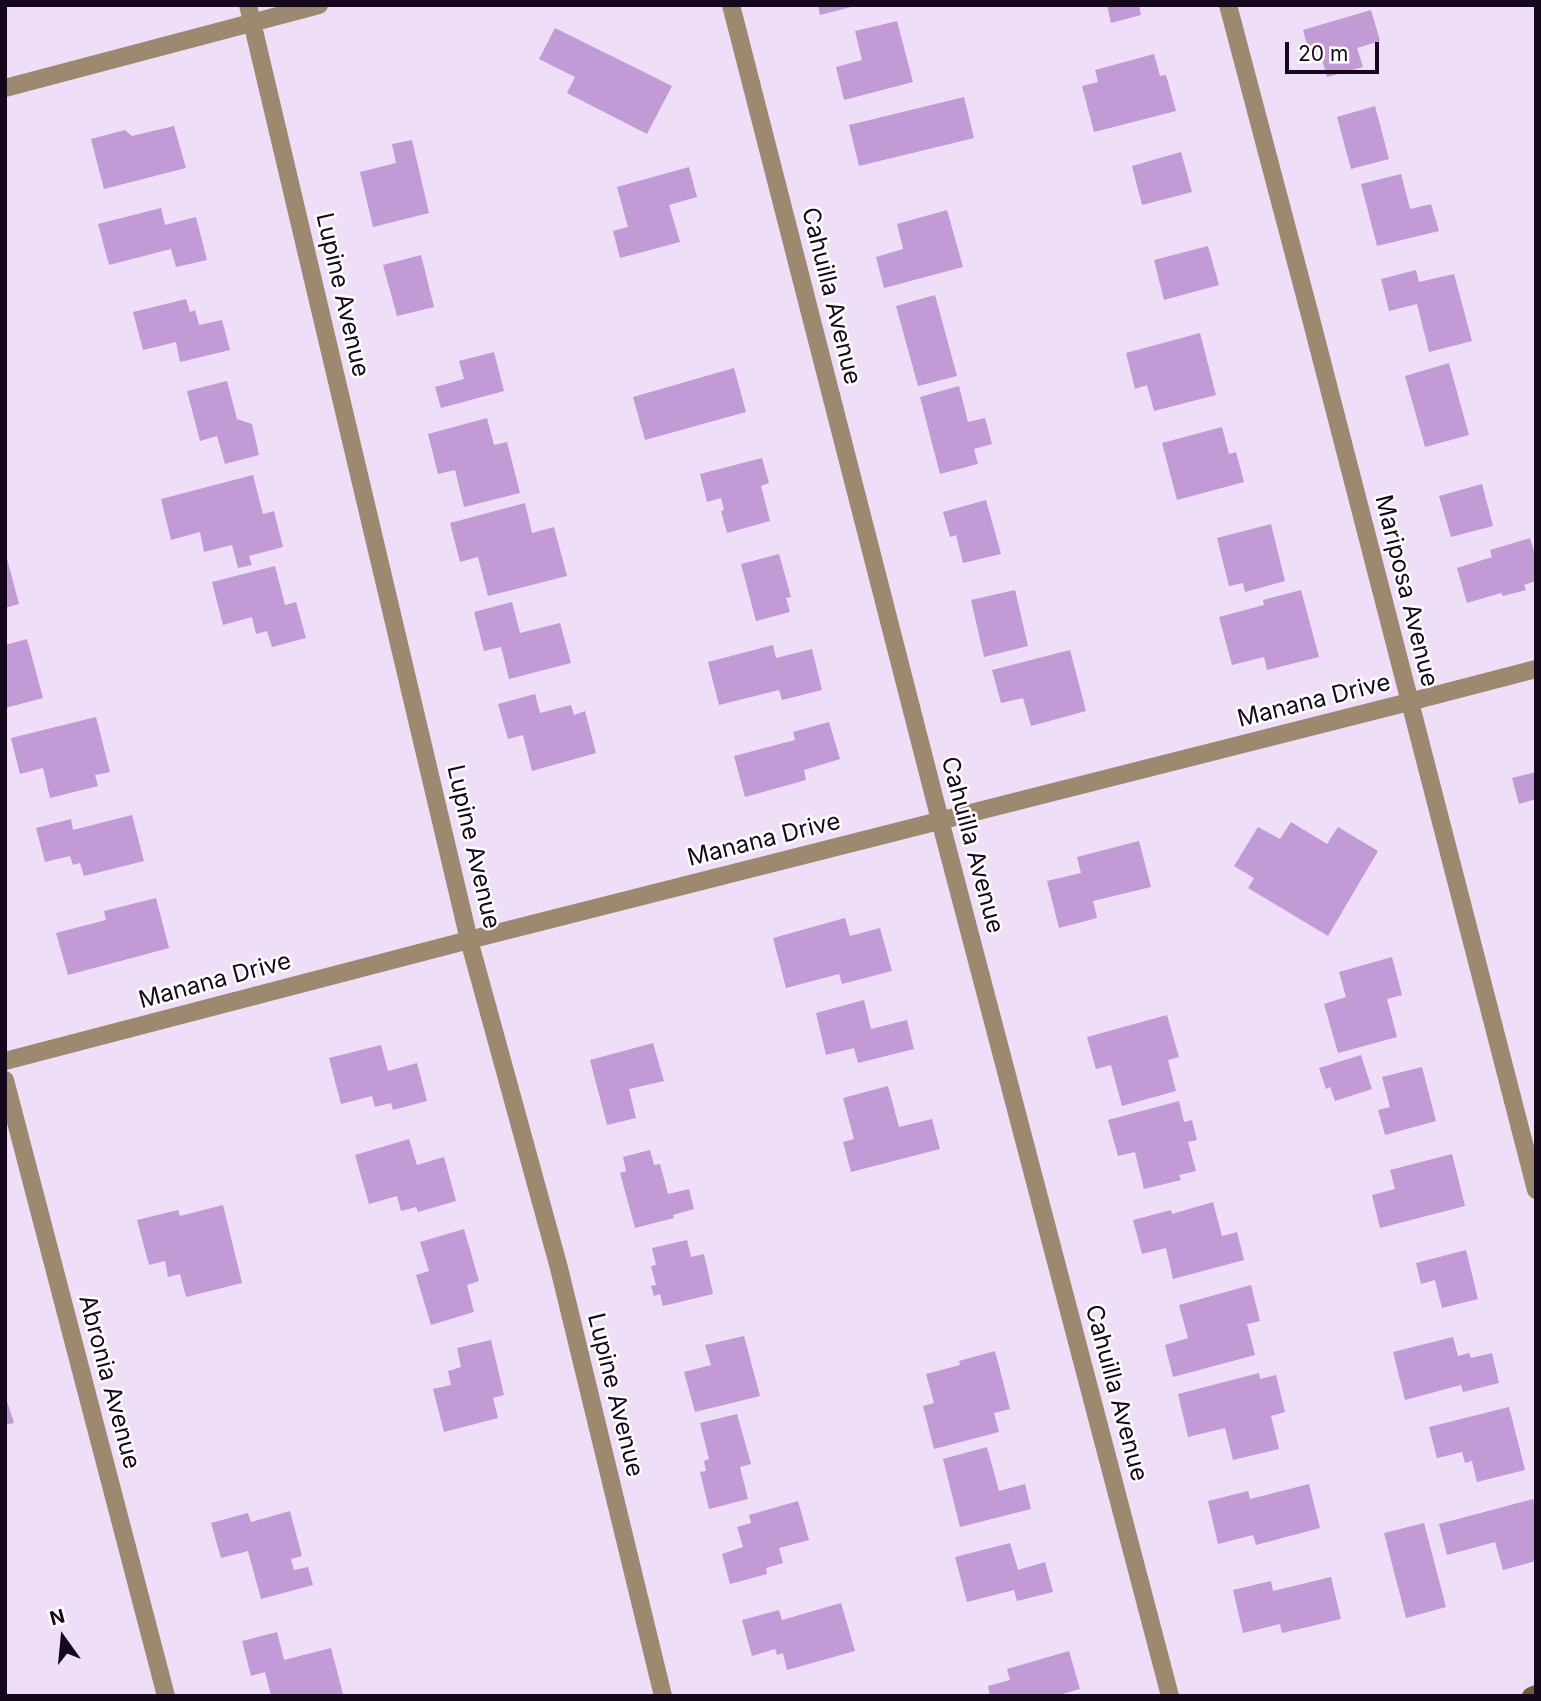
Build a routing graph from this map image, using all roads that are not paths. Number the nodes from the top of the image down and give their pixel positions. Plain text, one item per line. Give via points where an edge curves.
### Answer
1 (319, 5) edge
2 (731, 5) edge
3 (1228, 5) edge
4 (250, 14) edge
5 (5, 88) edge
6 (1536, 668) edge
7 (1409, 702) junction
8 (940, 820) junction
9 (470, 940) junction
10 (5, 1061) edge
11 (5, 1080) edge
12 (1536, 1190) edge
13 (166, 1696) edge
14 (663, 1696) edge
15 (1170, 1696) edge

1 - 4 street
2 - 8 street, Cahuilla Avenue
3 - 7 street, Mariposa Avenue
4 - 5 street
4 - 9 street, Lupine Avenue
6 - 7 street, Manana Drive
7 - 8 street, Manana Drive
7 - 12 street, Mariposa Avenue
8 - 9 street, Manana Drive
8 - 15 street, Cahuilla Avenue
9 - 10 street, Manana Drive
9 - 14 street, Lupine Avenue via 559,1268
11 - 13 street, Abronia Avenue

